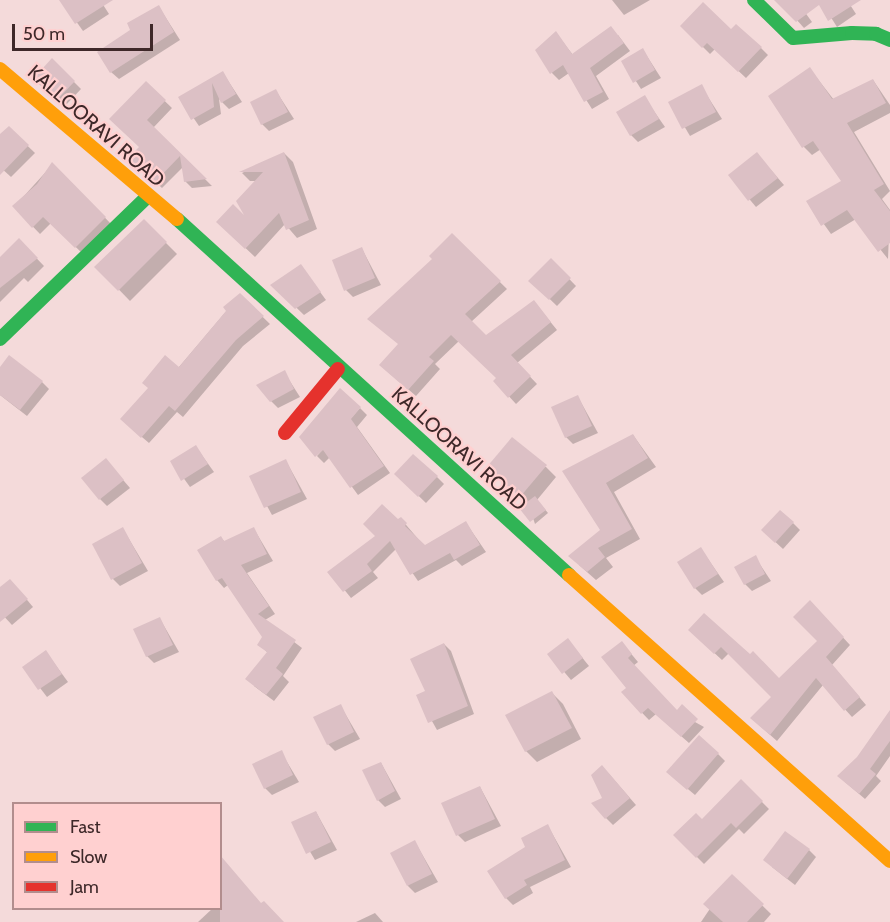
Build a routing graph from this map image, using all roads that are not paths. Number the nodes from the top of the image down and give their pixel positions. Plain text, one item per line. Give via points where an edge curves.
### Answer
1 (754, 0) edge
2 (890, 40) edge
3 (0, 69) edge
4 (148, 196) junction
5 (0, 339) edge
6 (338, 369) junction
7 (285, 433) dead end
8 (890, 861) edge

1 - 2 main road via 793,38 852,33 876,34
3 - 4 main road, KALLOORAVI ROAD
4 - 5 main road
4 - 6 main road, KALLOORAVI ROAD via 234,268
6 - 7 main road
6 - 8 main road, KALLOORAVI ROAD

